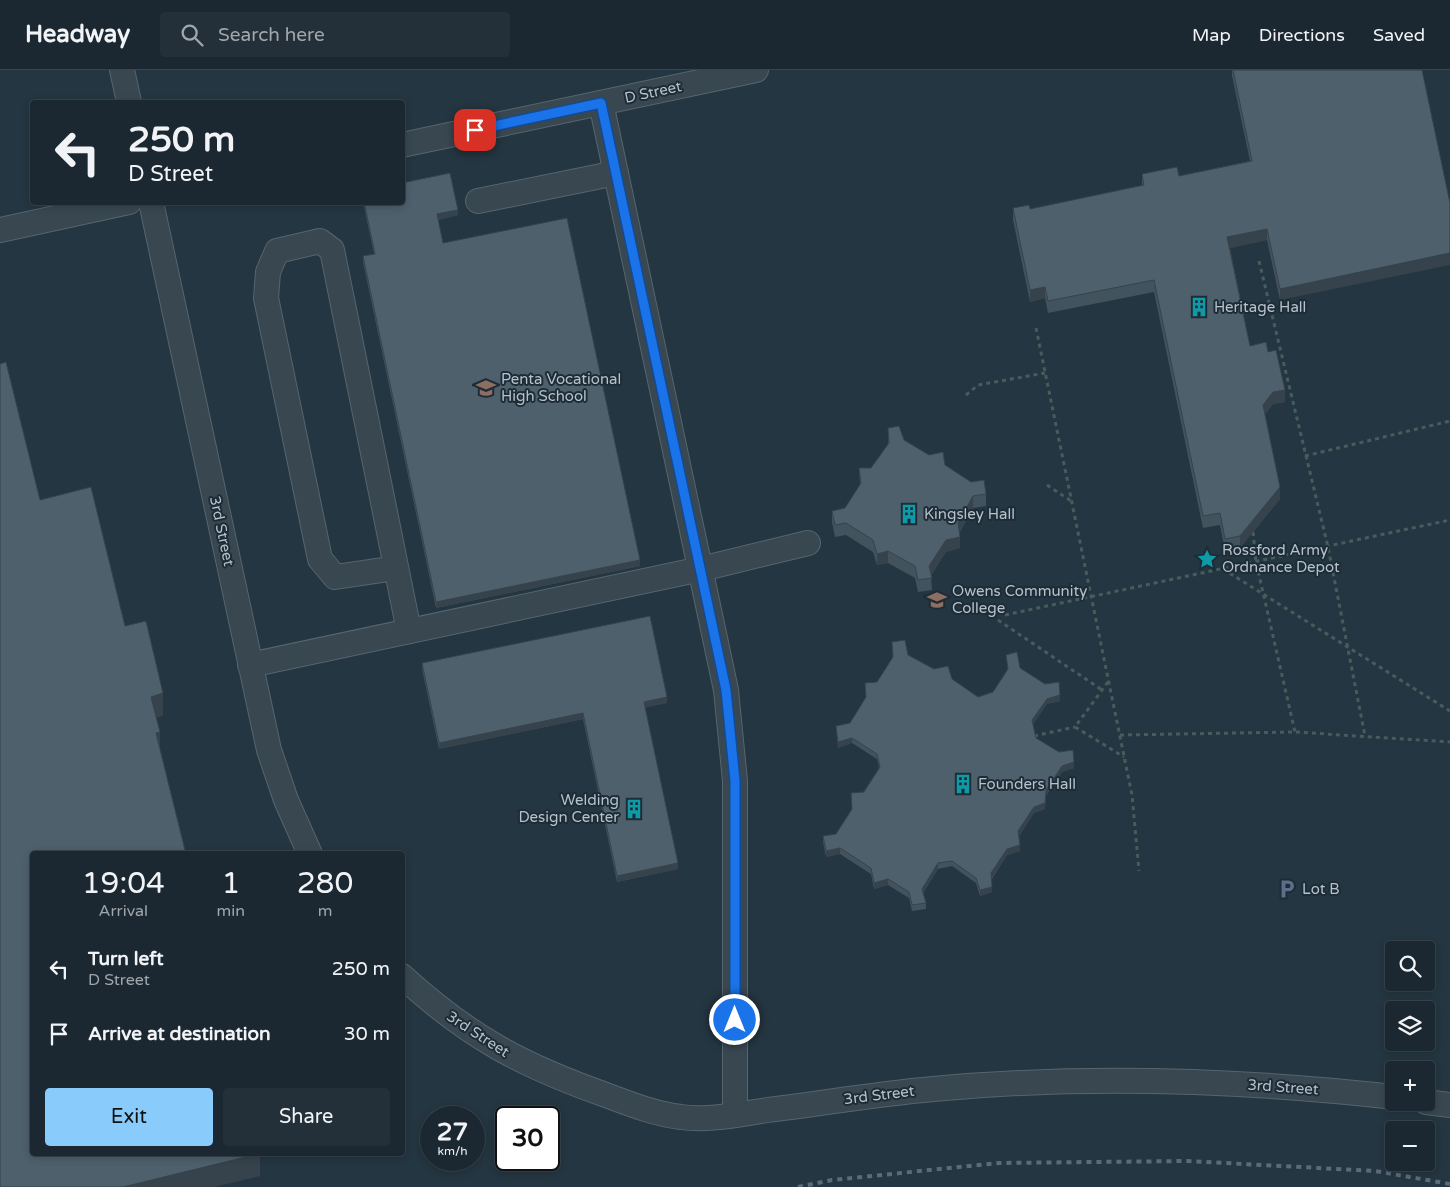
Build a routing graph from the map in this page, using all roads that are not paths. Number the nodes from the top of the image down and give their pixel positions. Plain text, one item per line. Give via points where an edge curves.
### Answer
1 (122, 70) edge
2 (756, 70) edge
3 (129, 100) edge
4 (601, 103) junction
5 (405, 144) edge
6 (616, 173) junction
7 (478, 200) dead end
8 (115, 205) edge
9 (152, 205) edge
10 (0, 230) edge
11 (808, 543) dead end
12 (396, 568) junction
13 (701, 570) junction
14 (408, 631) junction
15 (250, 665) junction
16 (309, 851) edge
17 (405, 979) edge
18 (1385, 1096) edge
19 (1435, 1103) edge
20 (1450, 1105) edge
21 (735, 1115) junction

1 - 3 street
2 - 4 street, D Street
4 - 5 street, D Street
4 - 6 street
6 - 7 street
6 - 13 street
8 - 10 street
9 - 15 street, 3rd Street
11 - 13 street
12 - 12 street via 332,250 320,241 277,251 268,272 266,298 320,559 335,577
12 - 14 street
13 - 14 street
13 - 21 street via 726,690 735,781
14 - 15 street
15 - 16 street, 3rd Street via 269,750
17 - 21 street, 3rd Street via 463,1027 499,1050 550,1075 647,1110 682,1118
18 - 21 street, 3rd Street via 1219,1083 1023,1083 933,1089
19 - 20 street

